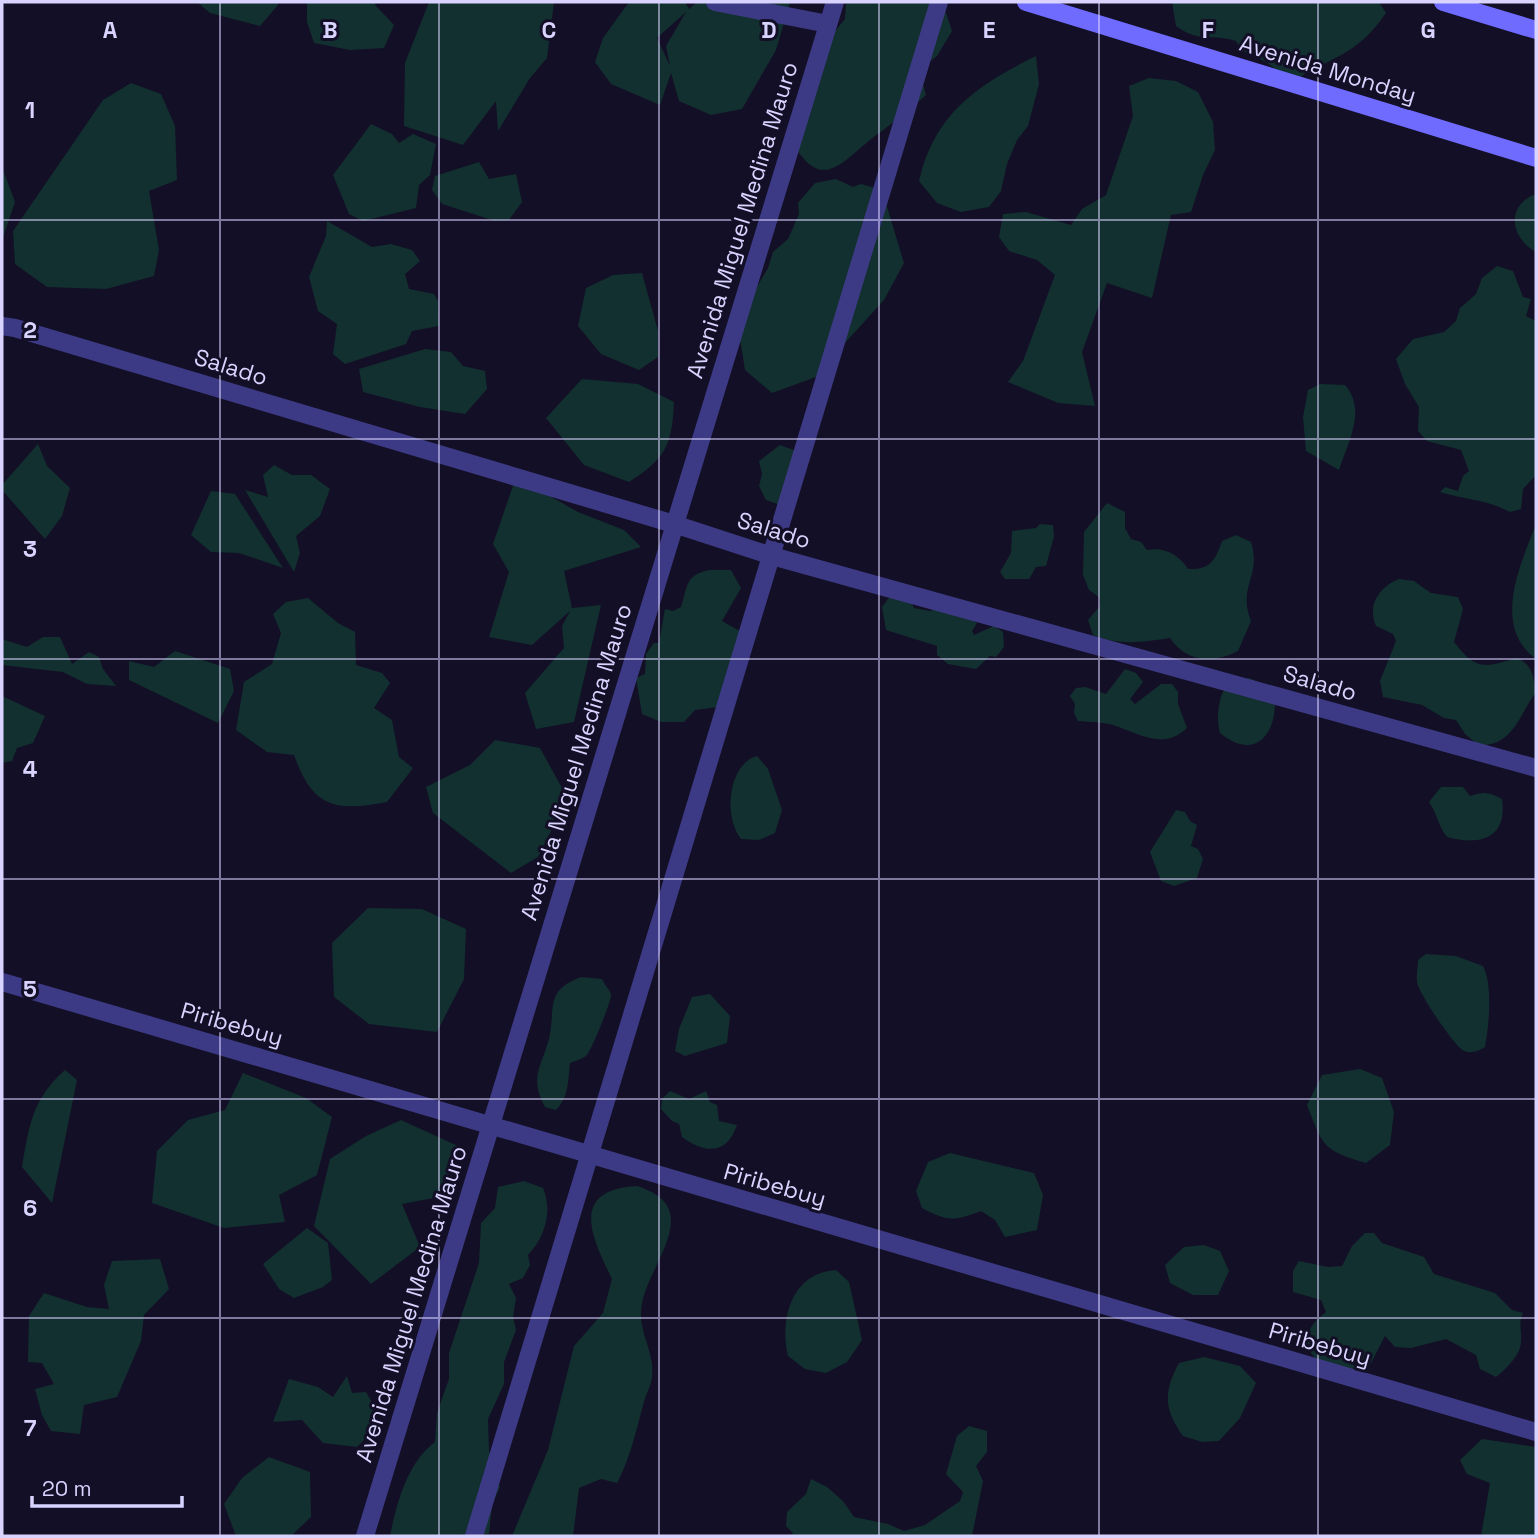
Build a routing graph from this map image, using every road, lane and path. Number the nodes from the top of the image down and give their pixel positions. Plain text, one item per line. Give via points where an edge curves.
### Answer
1 (715, 2) edge
2 (835, 2) edge
3 (939, 2) edge
4 (1026, 2) edge
5 (1443, 2) edge
6 (828, 24) junction
7 (1536, 30) edge
8 (1536, 158) edge
9 (2, 326) edge
10 (674, 524) junction
11 (772, 556) junction
12 (1536, 768) edge
13 (2, 982) edge
14 (491, 1126) junction
15 (590, 1157) junction
16 (1536, 1432) edge
17 (365, 1536) edge
18 (474, 1536) edge

1 - 6 street
2 - 6 street, Avenida Miguel Medina Mauro
3 - 11 street
4 - 8 main road, Avenida Monday
5 - 7 main road
6 - 10 street, Avenida Miguel Medina Mauro
9 - 10 street, Salado
10 - 11 street, Salado
10 - 14 street, Avenida Miguel Medina Mauro
11 - 12 street, Salado
11 - 15 street
13 - 14 street, Piribebuy
14 - 15 street, Piribebuy
14 - 17 street, Avenida Miguel Medina Mauro
15 - 16 street, Piribebuy
15 - 18 street

